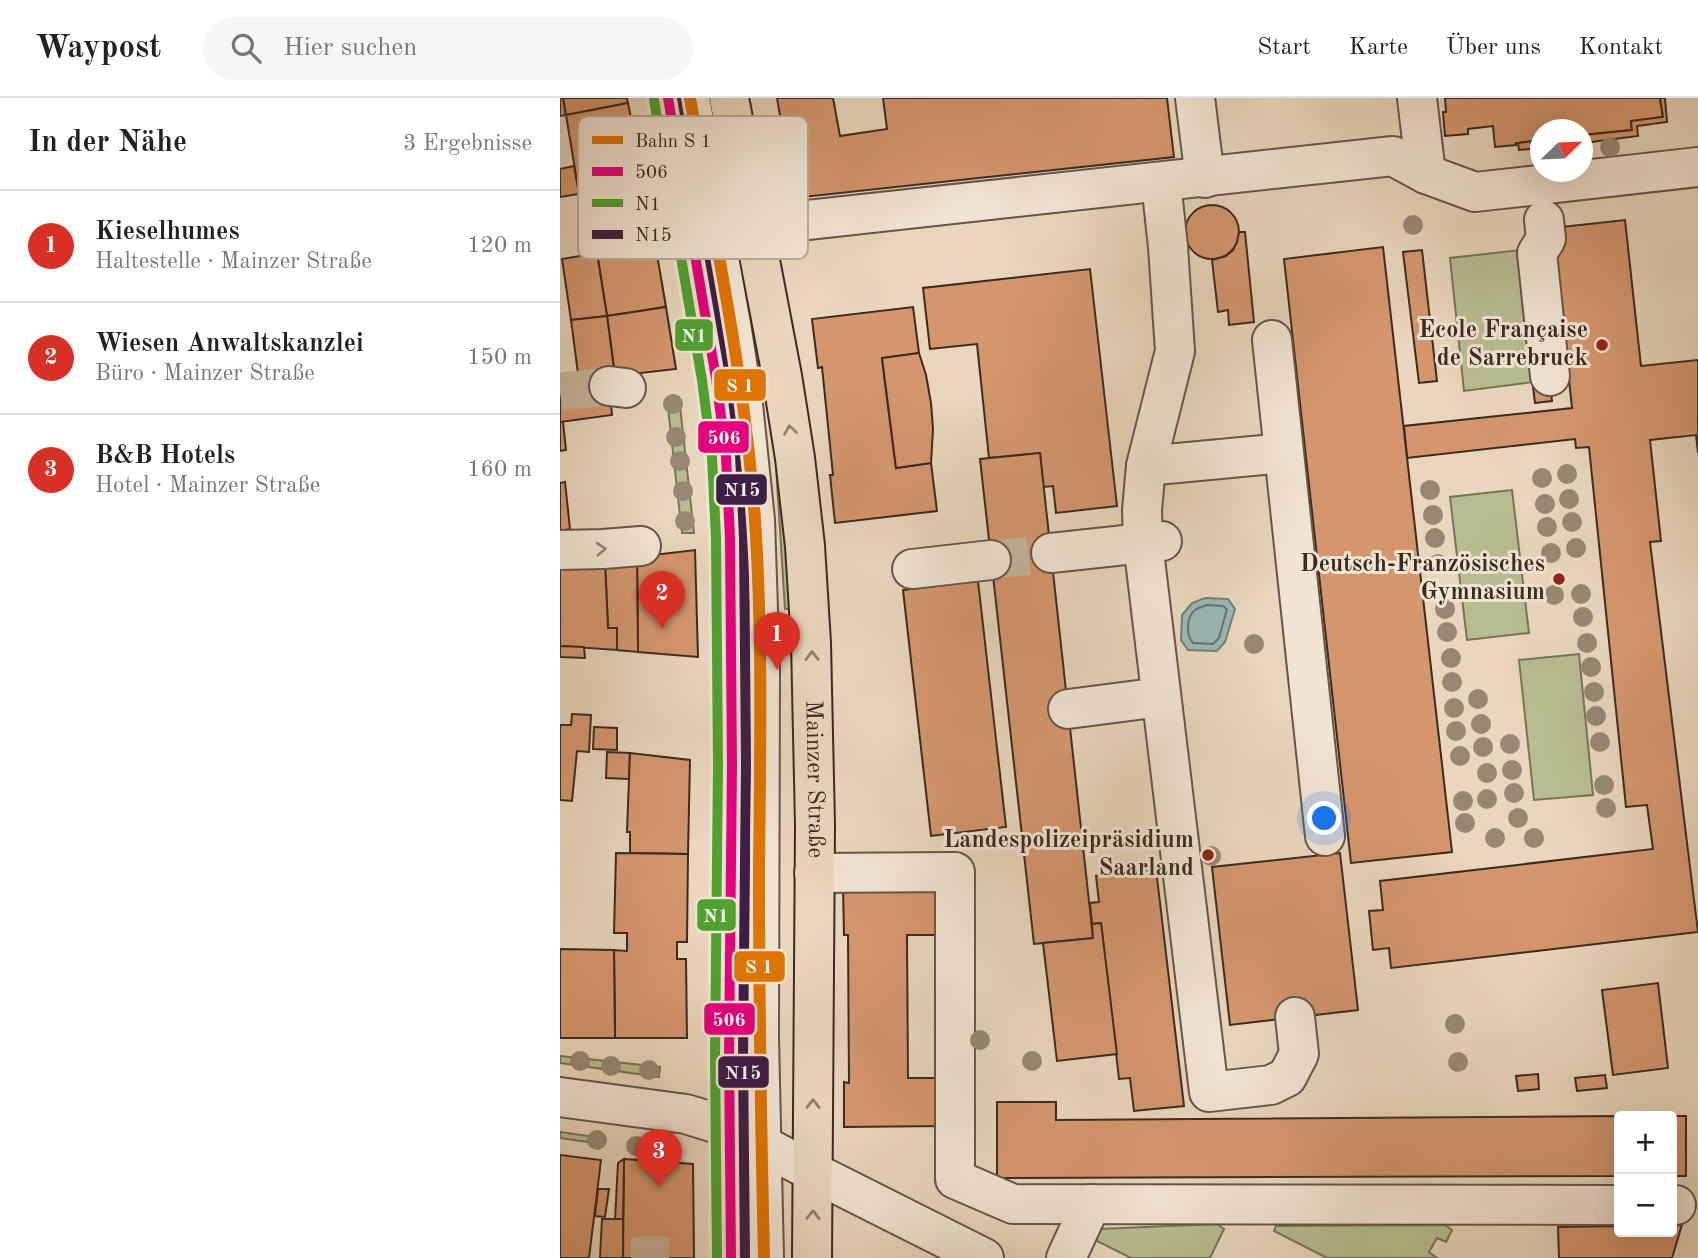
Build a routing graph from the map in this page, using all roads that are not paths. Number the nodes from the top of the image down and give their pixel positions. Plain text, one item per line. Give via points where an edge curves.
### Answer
1 (668, 98) edge
2 (690, 98) edge
3 (706, 98) edge
4 (729, 98) edge
5 (1195, 98) edge
6 (1417, 98) edge
7 (675, 116) edge
8 (694, 116) edge
9 (708, 116) edge
10 (728, 116) edge
11 (1698, 167) edge
12 (1426, 174) junction
13 (1205, 178) junction
14 (1161, 182) junction
15 (1544, 219) dead end
16 (808, 222) edge
17 (723, 259) edge
18 (730, 259) edge
19 (734, 259) edge
20 (1272, 340) dead end
21 (1549, 376) dead end
22 (1283, 453) junction
23 (1146, 466) junction
24 (1152, 542) junction
25 (641, 546) dead end
26 (560, 550) edge
27 (1051, 553) tunnel mouth
28 (991, 560) tunnel mouth
29 (912, 569) dead end
30 (1161, 698) junction
31 (1068, 709) dead end
32 (1325, 836) dead end
33 (814, 873) junction
34 (1295, 1017) dead end
35 (560, 1097) edge
36 (756, 1141) junction
37 (813, 1172) junction
38 (1091, 1204) junction
39 (1614, 1205) edge
40 (937, 1246) edge
41 (731, 1258) edge
42 (764, 1258) edge
43 (779, 1258) edge
44 (812, 1258) edge
45 (984, 1258) edge
46 (1066, 1258) edge

1 - 7 main road, Mainzer Straße
2 - 8 street
3 - 9 street
4 - 10 main road, Mainzer Straße
5 - 13 street
6 - 12 street
11 - 12 street via 1475,192
12 - 13 street via 1393,156
13 - 14 street
14 - 16 street
14 - 23 street via 1175,351
15 - 21 street via 1546,239 1537,253
17 - 36 main road, Mainzer Straße via 722,416 730,524 732,738 729,1009
18 - 36 street via 748,324 766,450 776,624 775,1038
33 -> 19 main road, Mainzer Straße via 811,643 795,458 782,376
20 - 22 street
22 - 23 street
22 - 32 street
23 - 24 street via 1142,510
24 - 27 street
24 - 30 street
26 -> 25 street
28 - 29 street
30 - 31 street
30 - 34 street via 1209,1092 1271,1085 1287,1077 1299,1054
37 -> 33 main road, Mainzer Straße
33 - 38 street via 955,872 955,1179 1013,1204
35 - 36 street via 686,1114
36 - 37 street
36 - 41 main road, Mainzer Straße
36 - 42 street via 764,1197
36 - 43 street
37 - 40 street
44 -> 37 main road, Mainzer Straße
38 - 39 street
38 - 46 street
40 - 45 street

